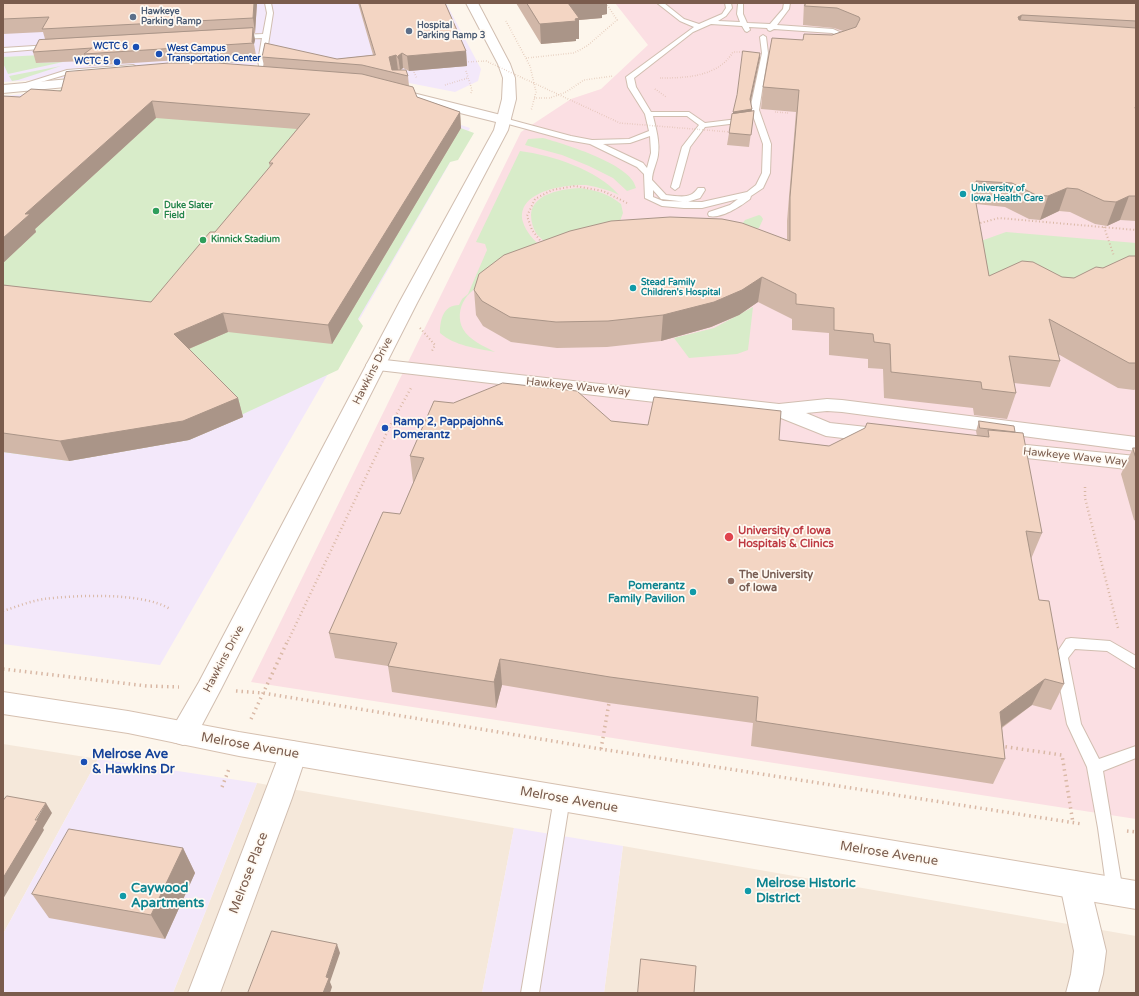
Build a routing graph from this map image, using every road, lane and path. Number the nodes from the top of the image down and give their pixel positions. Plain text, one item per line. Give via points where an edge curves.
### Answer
1 (268, 3) edge
2 (472, 3) edge
3 (606, 3) edge
4 (660, 3) edge
5 (728, 3) edge
6 (787, 3) edge
7 (741, 4) dead end
8 (712, 22) junction
9 (744, 24) junction
10 (773, 26) junction
11 (700, 27) junction
12 (691, 31) junction
13 (755, 34) junction
14 (266, 36) junction
15 (228, 38) edge
16 (850, 45) edge
17 (58, 47) edge
18 (3, 50) edge
19 (251, 56) edge
20 (263, 58) junction
21 (526, 58) dead end
22 (272, 61) edge
23 (206, 62) junction
24 (466, 62) edge
25 (174, 69) joint
26 (141, 71) edge
27 (229, 71) joint
28 (466, 71) edge
29 (259, 75) edge
30 (8, 89) edge
31 (402, 91) edge
32 (470, 96) dead end
33 (649, 114) junction
34 (758, 118) junction
35 (504, 120) junction
36 (703, 125) junction
37 (653, 132) junction
38 (730, 132) edge
39 (592, 142) junction
40 (648, 177) junction
41 (675, 187) dead end
42 (701, 190) dead end
43 (750, 194) junction
44 (649, 198) junction
45 (627, 202) dead end
46 (654, 208) dead end
47 (712, 214) dead end
48 (971, 225) edge
49 (1104, 227) junction
50 (1136, 230) edge
51 (544, 245) edge
52 (1114, 256) dead end
53 (423, 322) dead end
54 (376, 365) junction
55 (421, 369) junction
56 (779, 410) junction
57 (903, 439) edge
58 (1136, 444) edge
59 (979, 447) edge
60 (1136, 463) edge
61 (1085, 487) dead end
62 (170, 609) dead end
63 (3, 611) edge
64 (1118, 631) dead end
65 (1136, 663) edge
66 (3, 669) edge
67 (208, 689) junction
68 (263, 693) junction
69 (609, 703) edge
70 (5, 706) edge
71 (183, 734) junction
72 (994, 745) edge
73 (601, 749) junction
74 (1136, 752) edge
75 (293, 753) junction
76 (1095, 767) junction
77 (562, 798) junction
78 (1073, 823) junction
79 (1106, 828) junction
80 (1136, 832) edge
81 (1075, 885) junction
82 (1126, 893) edge
83 (204, 993) edge
84 (530, 993) edge
85 (1082, 993) edge

1 - 14 lane via 270,13
2 - 35 street, Hawkins Drive via 509,78 509,99
3 - 21 path via 617,20 587,46 574,53
4 - 11 lane via 682,20
5 - 8 lane via 729,8 724,15
6 - 10 lane via 786,10
7 - 9 lane via 740,14
8 - 9 lane
8 - 11 lane
9 - 10 lane
9 - 13 lane
10 - 13 lane
10 - 16 lane via 833,31 852,38
11 - 12 lane
12 - 13 lane via 722,28
12 - 33 lane via 630,77 632,86
13 - 34 lane via 769,53 755,105
14 - 15 lane
14 - 20 lane
17 - 18 lane
19 - 22 path, bridge
20 - 23 lane
20 - 29 lane
23 - 25 lane
23 - 27 lane
24 - 38 path, bridge via 486,61 620,124
25 - 27 street
26 - 30 street
28 - 32 path via 472,90
31 - 35 street
33 - 36 lane via 689,114
33 - 37 lane
34 - 36 lane
34 - 43 lane via 767,144 766,173 760,186
35 - 39 lane
35 - 54 street, Hawkins Drive via 497,140
36 - 41 lane via 686,147
37 - 39 lane via 630,141
37 - 40 lane via 656,144
39 - 40 lane via 640,165
40 - 42 lane via 664,197 687,199 697,196
40 - 44 lane
43 - 44 lane via 702,205 662,203
43 - 47 lane via 733,207
44 - 46 lane
45 - 51 path via 603,191 575,186 552,190 535,199 527,216 532,230
48 - 49 path via 999,218
49 - 50 path
49 - 52 path
53 - 55 path via 420,328 435,345
54 - 55 street, Hawkeye Wave Way
54 - 67 street, Hawkins Drive
55 - 56 street, Hawkeye Wave Way
55 - 68 path via 391,424
56 - 57 street, Hawkeye Wave Way via 826,429
56 - 58 street, Hawkeye Wave Way via 842,406
59 - 60 street, Hawkeye Wave Way
61 - 64 path via 1085,498
62 - 63 path via 162,604 104,595 43,599
65 - 76 lane via 1110,646 1071,643 1060,657 1074,724
66 - 67 path via 147,686
67 - 68 path
67 - 71 street, Hawkins Drive
68 - 73 path
69 - 73 path
70 - 71 street, Melrose Avenue via 128,722
71 - 75 street, Melrose Avenue
72 - 78 path via 1062,755
73 - 78 path
74 - 76 lane
75 - 77 street, Melrose Avenue
75 - 83 street, Melrose Place
76 - 79 lane
77 - 81 street, Melrose Avenue
77 - 84 lane
78 - 79 path
79 - 80 path
79 - 82 lane
81 - 82 street, Melrose Avenue
81 - 85 street via 1090,951

